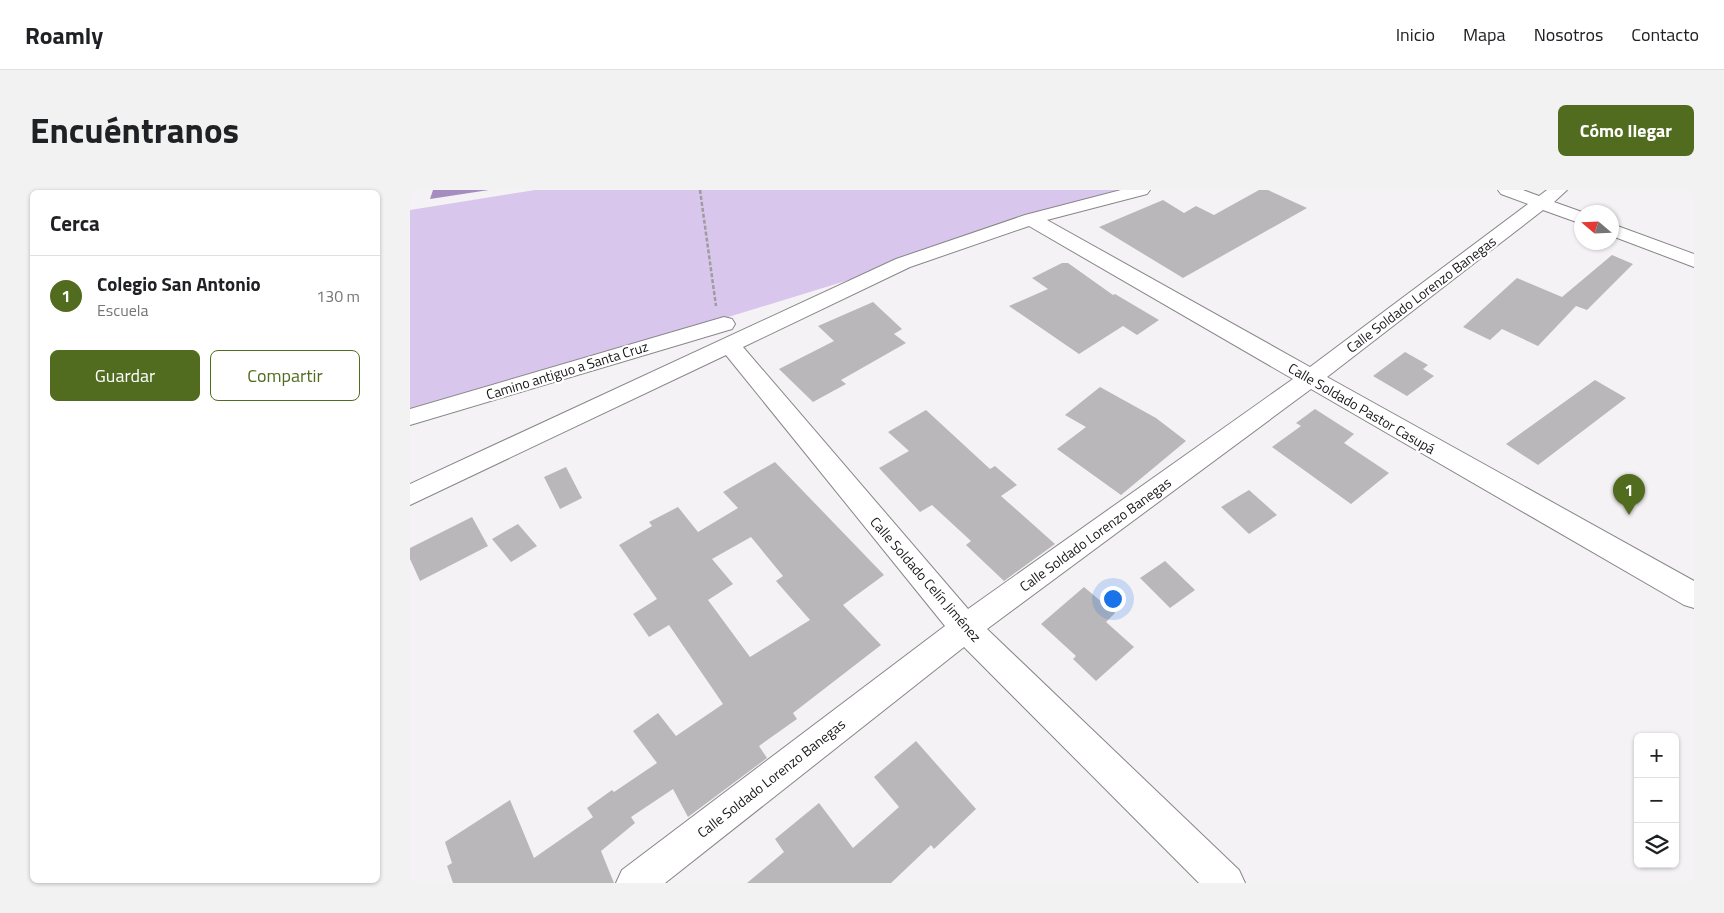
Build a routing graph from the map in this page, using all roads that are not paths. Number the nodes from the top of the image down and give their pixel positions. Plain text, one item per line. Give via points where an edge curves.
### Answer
1 (1142, 190) edge
2 (1506, 190) edge
3 (1549, 197) edge
4 (1574, 214) edge
5 (1031, 219) junction
6 (1619, 233) edge
7 (1694, 261) edge
8 (726, 334) junction
9 (1310, 378) junction
10 (410, 417) edge
11 (410, 495) edge
12 (1694, 596) edge
13 (965, 628) junction
14 (635, 883) edge
15 (1226, 883) edge

1 - 5 street
2 - 3 street
3 - 4 street
3 - 9 street, Calle Soldado Lorenzo Banegas
5 - 8 street via 903,263
5 - 9 street, Calle Soldado Pastor Casupá
6 - 7 street
8 - 10 street, Camino antiguo a Santa Cruz
8 - 11 street
8 - 13 street, Calle Soldado Celín Jiménez
9 - 12 street, Calle Soldado Pastor Casupá
9 - 13 street, Calle Soldado Lorenzo Banegas
13 - 14 street, Calle Soldado Lorenzo Banegas
13 - 15 street, Calle Soldado Celín Jiménez

